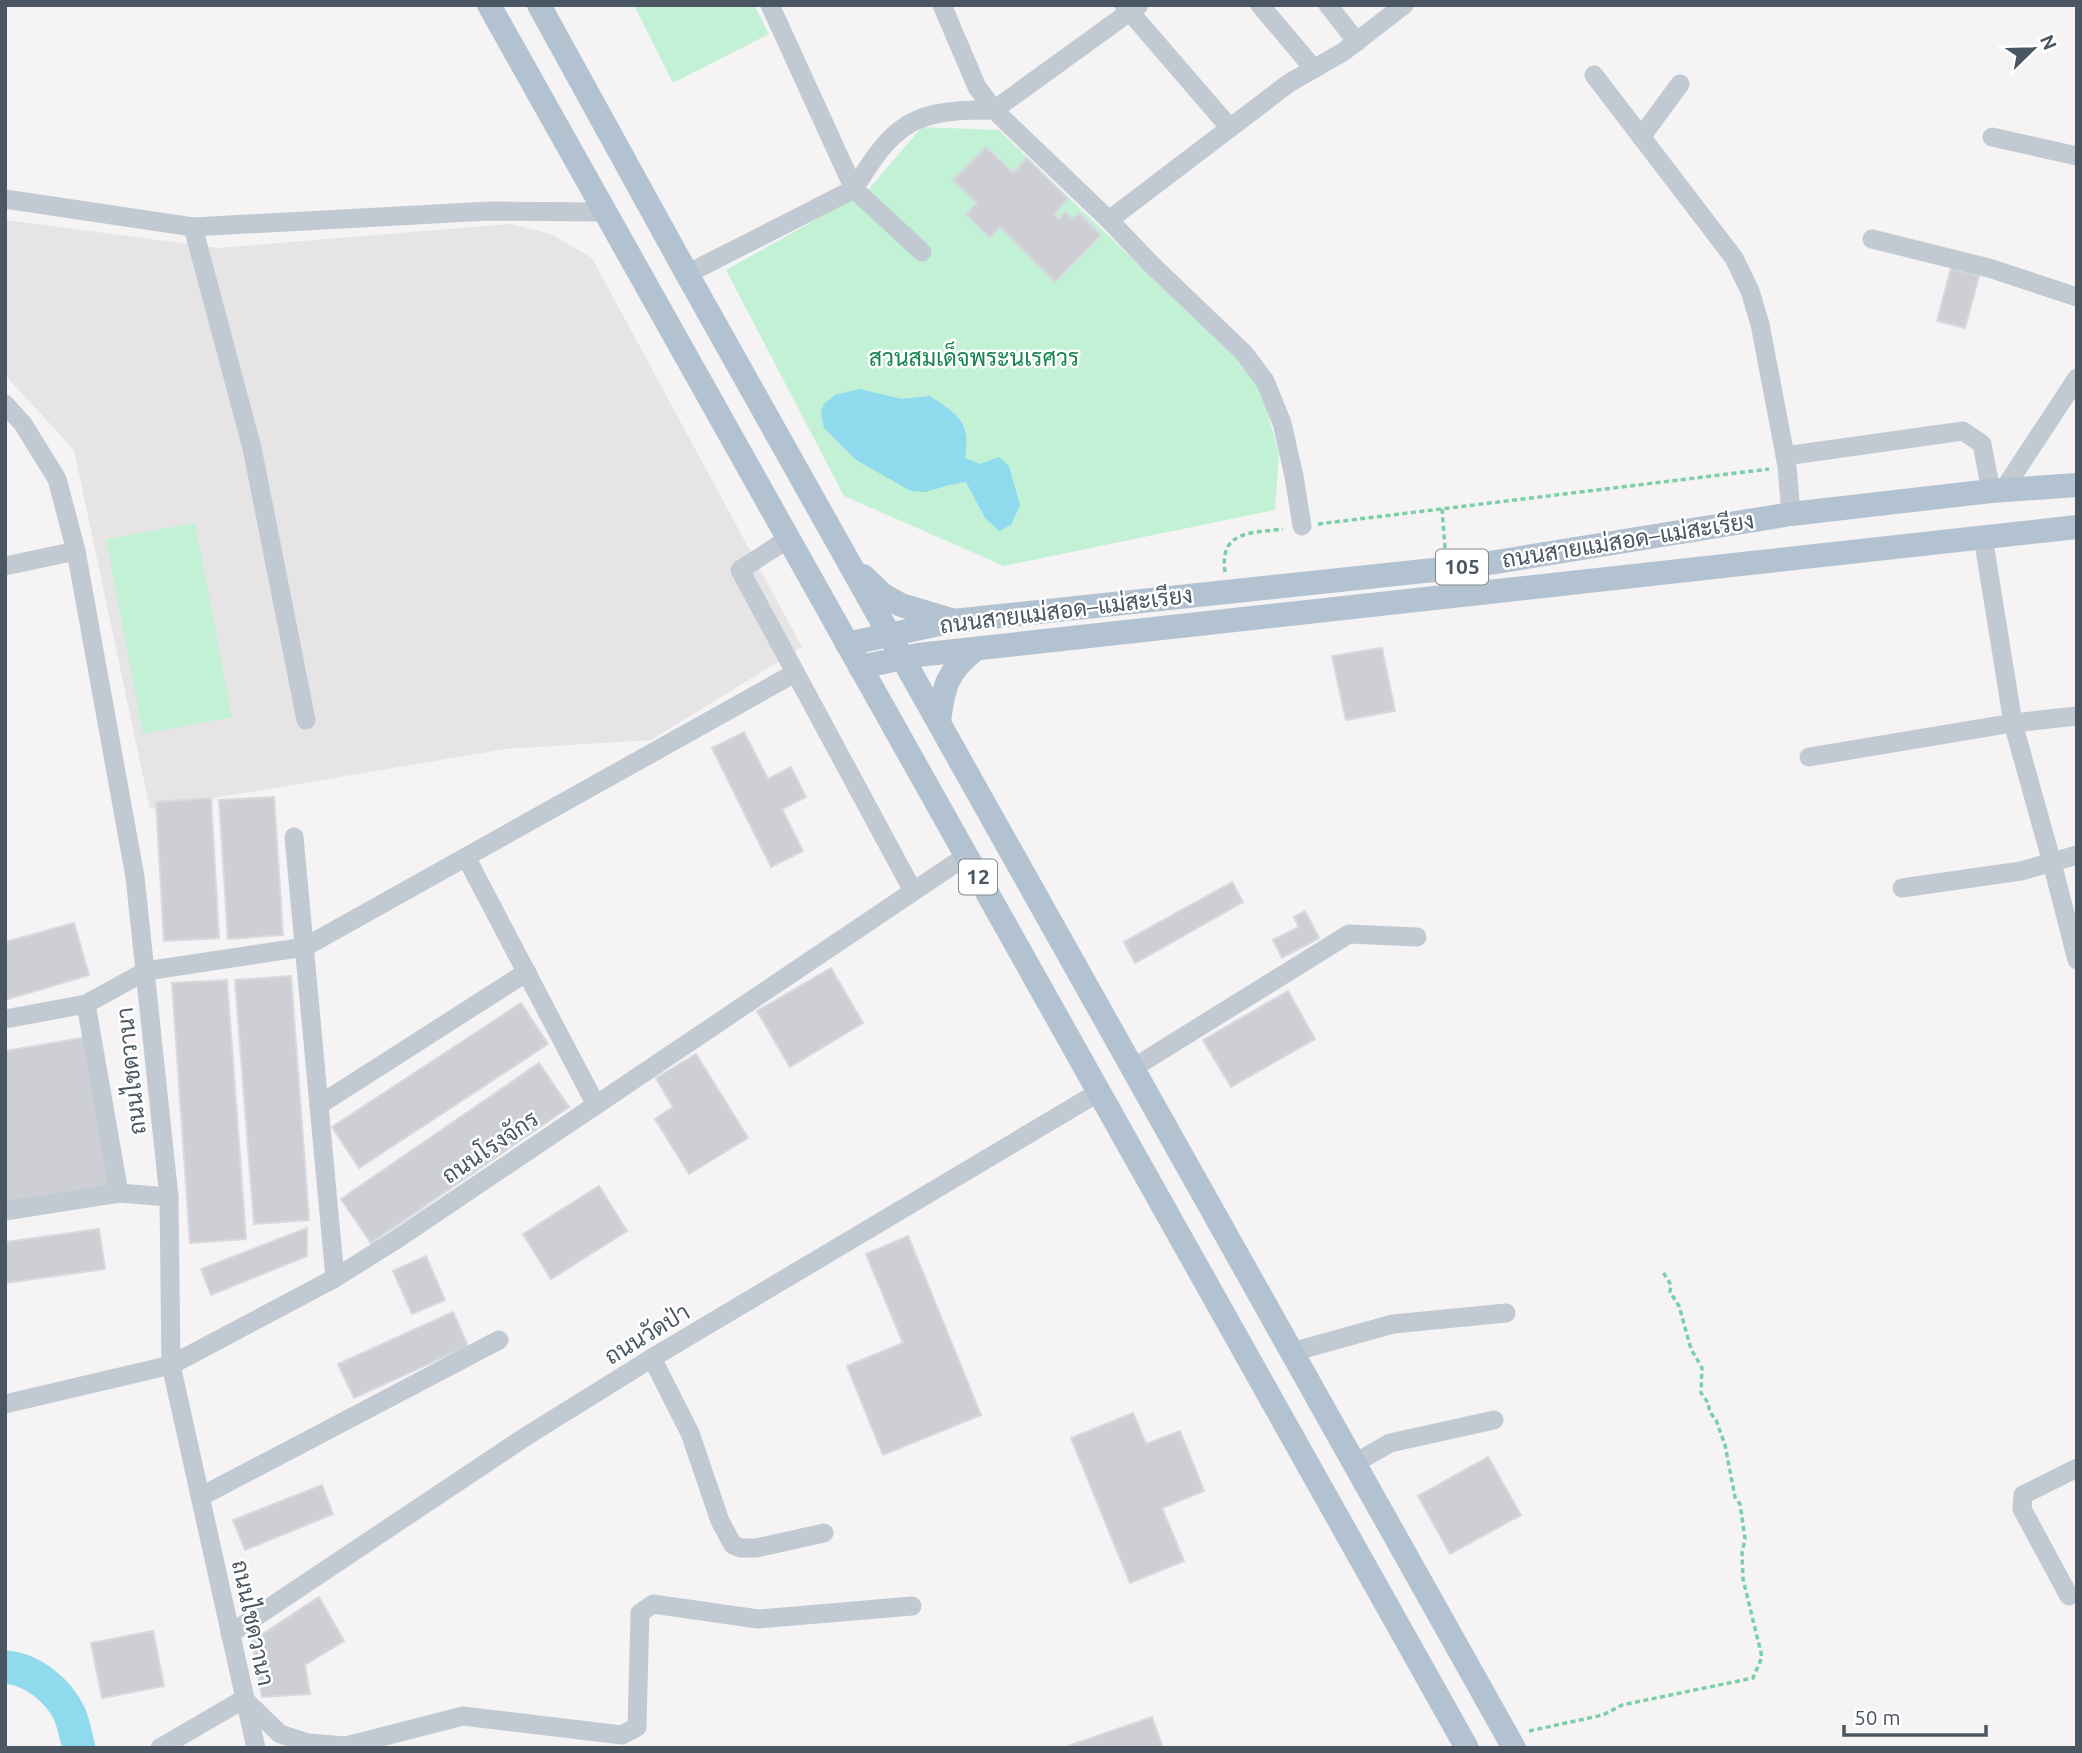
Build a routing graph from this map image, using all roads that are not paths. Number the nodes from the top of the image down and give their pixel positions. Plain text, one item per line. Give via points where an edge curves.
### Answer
1 (489, 5) edge
2 (540, 5) edge
3 (769, 5) edge
4 (942, 5) edge
5 (1260, 5) edge
6 (1328, 5) edge
7 (1404, 5) edge
8 (1131, 8) edge
9 (1357, 42) junction
10 (1314, 69) junction
11 (1594, 75) dead end
12 (1679, 84) dead end
13 (993, 110) junction
14 (1230, 128) junction
15 (1641, 137) junction
16 (1992, 138) dead end
17 (2077, 156) edge
18 (853, 189) junction
19 (5, 199) edge
20 (605, 212) junction
21 (1110, 220) junction
22 (193, 227) junction
23 (1872, 239) dead end
24 (922, 252) dead end
25 (687, 274) junction
26 (2077, 297) edge
27 (2077, 378) edge
28 (5, 404) edge
29 (1786, 461) junction
30 (2077, 485) edge
31 (1998, 490) junction
32 (1791, 514) junction
33 (1302, 526) road end
34 (2077, 527) edge
35 (1983, 537) junction
36 (788, 540) junction
37 (76, 551) junction
38 (850, 564) junction
39 (5, 566) edge
40 (1459, 567) junction
41 (1475, 594) junction
42 (953, 621) junction
43 (890, 635) junction
44 (847, 644) junction
45 (976, 649) junction
46 (902, 657) junction
47 (860, 667) junction
48 (795, 673) junction
49 (2077, 716) edge
50 (306, 720) dead end
51 (939, 722) junction
52 (2013, 723) junction
53 (1809, 757) dead end
54 (294, 836) dead end
55 (2077, 855) edge
56 (966, 856) junction
57 (466, 857) junction
58 (2052, 863) junction
59 (1902, 888) dead end
60 (913, 891) junction
61 (1417, 937) dead end
62 (305, 947) junction
63 (2077, 960) edge
64 (146, 971) junction
65 (527, 972) junction
66 (86, 1004) junction
67 (5, 1019) edge
68 (1133, 1068) junction
69 (1099, 1092) junction
70 (319, 1105) junction
71 (596, 1105) junction
72 (118, 1193) junction
73 (169, 1198) junction
74 (5, 1211) edge
75 (335, 1278) junction
76 (1506, 1313) dead end
77 (499, 1340) dead end
78 (1292, 1352) junction
79 (652, 1358) junction
80 (171, 1365) junction
81 (1318, 1399) junction
82 (5, 1404) edge
83 (1283, 1420) junction
84 (1494, 1420) dead end
85 (1355, 1463) junction
86 (2077, 1468) edge
87 (200, 1497) junction
88 (824, 1533) dead end
89 (2069, 1596) dead end
90 (912, 1606) dead end
91 (230, 1634) junction
92 (244, 1699) junction
93 (1511, 1742) edge
94 (160, 1748) edge
95 (256, 1748) edge
96 (1467, 1748) edge

1 - 20 main road, 12
2 - 25 main road, 12
3 - 18 street
4 - 13 street via 977,87
5 - 10 street
6 - 9 street
7 - 9 street
8 - 13 street
8 - 14 street
9 - 10 street
10 - 14 street
11 - 15 street
12 - 15 street
13 - 18 street via 922,118 898,131
13 - 21 street
14 - 21 street
15 - 29 street via 1734,258 1750,291
16 - 17 street
18 - 24 street
18 - 25 street
19 - 22 street
20 - 22 street via 490,211
20 - 36 main road, 12
21 - 33 street via 1244,353 1265,381 1282,423
22 - 50 street via 252,448
23 - 26 street via 1989,268
25 - 38 main road, 12
27 - 31 street
28 - 37 street, ถนนไชดวานา via 57,479
29 - 31 street via 1963,431 1982,444
29 - 32 street
30 - 31 main road, ถนนสายแม่สอด–แม่สะเรียง / 105
31 - 32 main road, ถนนสายแม่สอด–แม่สะเรียง / 105
32 - 40 main road, ถนนสายแม่สอด–แม่สะเรียง / 105
34 - 35 main road, ถนนสายแม่สอด–แม่สะเรียง / 105
35 - 41 main road, ถนนสายแม่สอด–แม่สะเรียง / 105
35 - 52 street
36 - 44 main road, 12
36 - 48 street via 740,570
37 - 39 street
37 - 64 street, ถนนไชดวานา via 135,877
38 - 42 main road via 901,605
38 - 43 main road, 12
40 - 41 main road
40 - 42 main road, ถนนสายแม่สอด–แม่สะเรียง / 105
41 - 45 main road, ถนนสายแม่สอด–แม่สะเรียง / 105
42 - 43 main road, ถนนสายแม่สอด–แม่สะเรียง / 105
43 - 44 main road, ถนนสายแม่สอด–แม่สะเรียง / 105
43 - 46 main road, 12
44 - 47 main road, 12
45 - 46 main road, ถนนสายแม่สอด–แม่สะเรียง / 105
45 - 51 main road via 949,678
46 - 47 main road, ถนนสายแม่สอด–แม่สะเรียง / 105
46 - 51 main road, 12
47 - 56 main road, 12
48 - 57 street
48 - 60 street
49 - 52 street
51 - 68 main road, 12
52 - 53 street
52 - 58 street
54 - 62 street
55 - 58 street
56 - 60 street, ถนนโรงจักร
56 - 69 main road, 12
57 - 62 street
57 - 65 street
58 - 59 street
58 - 63 street
60 - 71 street, ถนนโรงจักร
61 - 68 street via 1349,934
62 - 64 street
62 - 70 street
64 - 66 street
64 - 73 street, ถนนไชดวานา
65 - 70 street
65 - 71 street
66 - 67 street
66 - 72 street
68 - 78 main road, 12
69 - 79 street, ถนนวัดป่า
69 - 83 main road, 12
70 - 75 street
71 - 75 street, ถนนโรงจักร
72 - 73 street
72 - 74 street
73 - 80 street, ถนนไชดวานา
75 - 80 street, ถนนโรงจักร
76 - 78 street via 1393,1324
77 - 87 street
78 - 81 main road, 12
79 - 88 street via 690,1433 720,1521 733,1545 756,1548
79 - 91 street, ถนนวัดป่า
80 - 82 street, ถนนโรงจักร
80 - 87 street, ถนนไชดวานา
81 - 83 main road
81 - 85 main road, 12
83 - 96 main road, 12
84 - 85 street via 1390,1443
85 - 93 main road, 12
86 - 89 street via 2023,1495 2022,1509
87 - 91 street, ถนนไชดวานา
90 - 92 street via 758,1619 653,1604 640,1613 637,1727 622,1735 463,1716 346,1746 308,1743 280,1734
91 - 92 street, ถนนไชดวานา
92 - 94 street
92 - 95 street, ถนนไชดวานา

